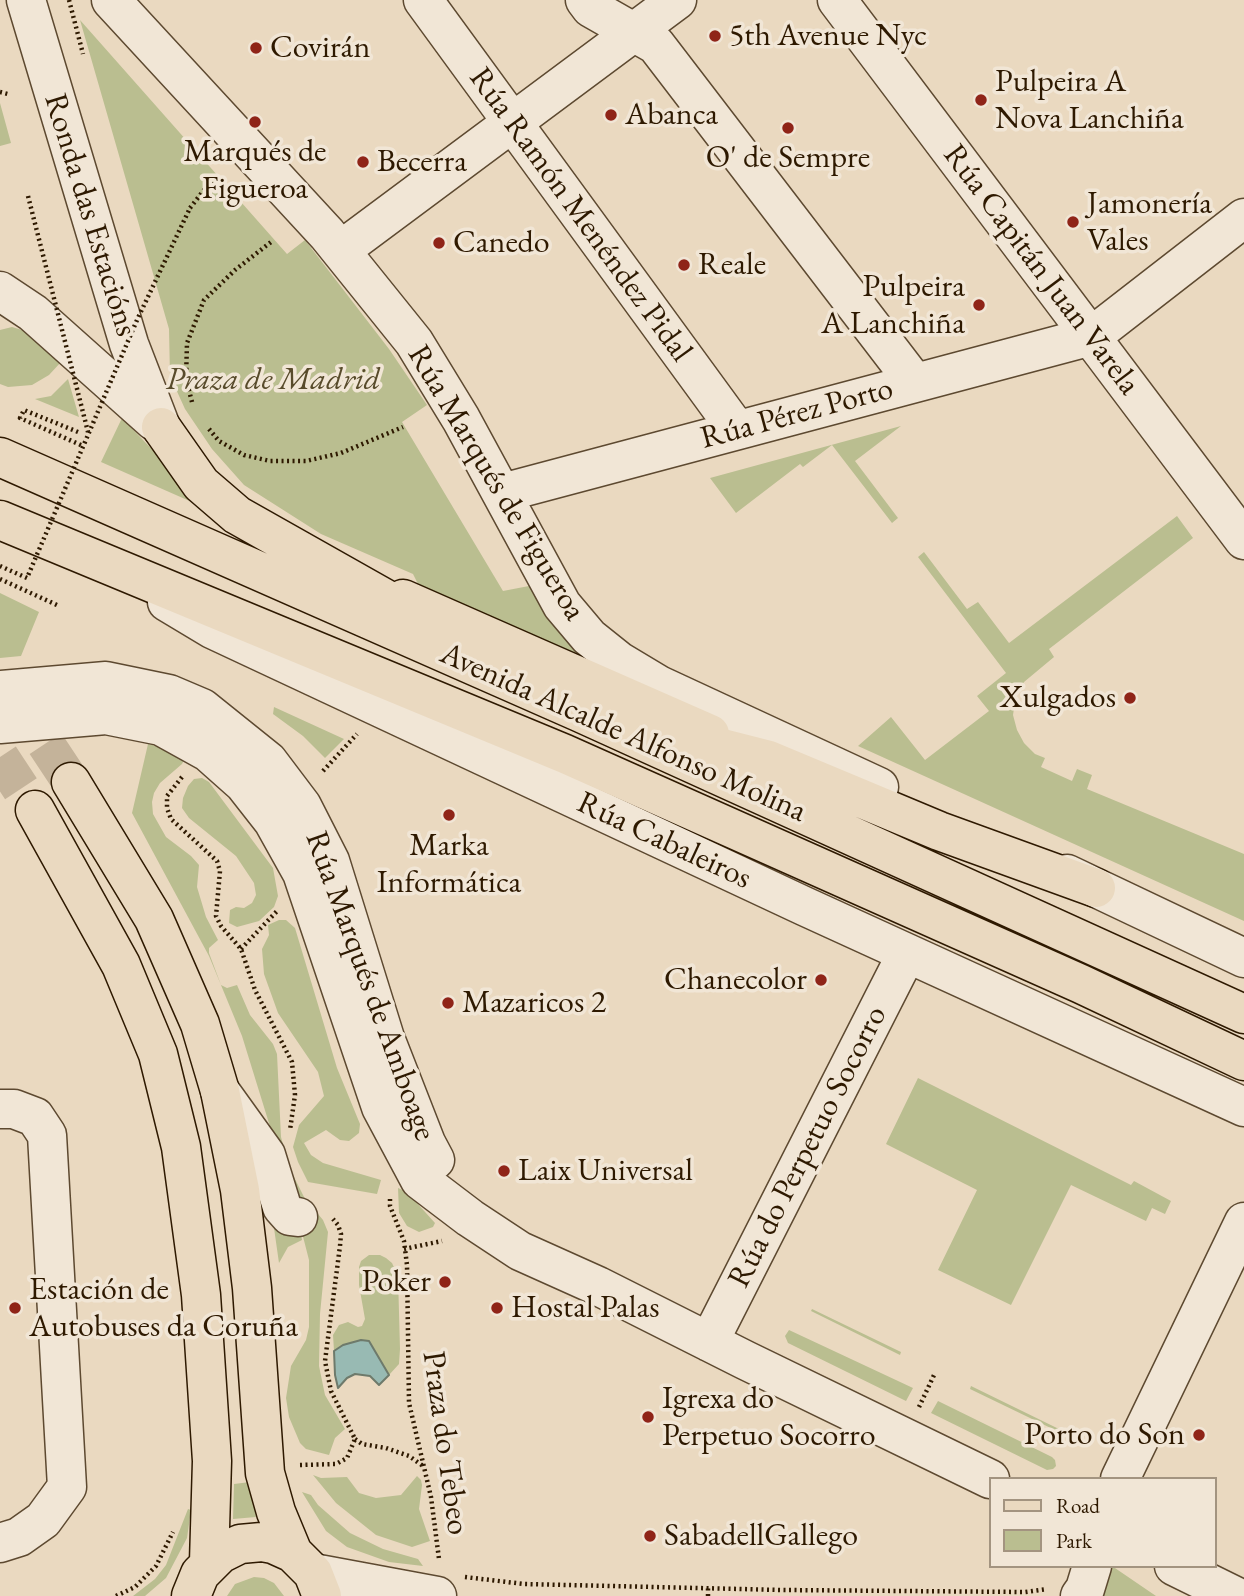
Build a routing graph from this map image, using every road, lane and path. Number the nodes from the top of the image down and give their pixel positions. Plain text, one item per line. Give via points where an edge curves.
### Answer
1 (26, 0) edge
2 (69, 0) edge
3 (111, 0) edge
4 (423, 0) edge
5 (584, 0) edge
6 (677, 0) edge
7 (837, 0) edge
8 (633, 32) junction
9 (83, 54) dead end
10 (0, 93) edge
11 (8, 94) dead end
12 (512, 123) junction
13 (217, 182) dead end
14 (28, 196) dead end
15 (1244, 218) edge
16 (271, 242) dead end
17 (341, 250) junction
18 (0, 291) edge
19 (1092, 336) junction
20 (915, 383) junction
21 (178, 420) junction
22 (201, 420) dead end
23 (403, 427) dead end
24 (737, 430) junction
25 (78, 432) dead end
26 (89, 432) junction
27 (83, 446) junction
28 (0, 457) edge
29 (502, 493) junction
30 (0, 520) edge
31 (1244, 540) edge
32 (92, 559) junction
33 (0, 566) edge
34 (340, 571) junction
35 (0, 579) edge
36 (57, 605) dead end
37 (0, 690) edge
38 (579, 712) junction
39 (0, 724) edge
40 (358, 733) dead end
41 (769, 760) junction
42 (196, 763) junction
43 (323, 771) dead end
44 (71, 782) tunnel mouth
45 (35, 810) tunnel mouth
46 (1096, 888) junction
47 (281, 906) dead end
48 (241, 948) junction
49 (907, 953) junction
50 (1244, 958) edge
51 (1244, 1014) edge
52 (1244, 1061) edge
53 (220, 1091) junction
54 (1244, 1107) edge
55 (0, 1109) edge
56 (290, 1130) dead end
57 (390, 1194) dead end
58 (312, 1215) joint
59 (1244, 1222) edge
60 (456, 1226) junction
61 (404, 1249) junction
62 (709, 1342) junction
63 (935, 1373) dead end
64 (918, 1408) dead end
65 (355, 1439) junction
66 (296, 1465) dead end
67 (425, 1469) junction
68 (1121, 1477) edge
69 (988, 1478) edge
70 (176, 1524) dead end
71 (0, 1543) edge
72 (209, 1562) junction
73 (1091, 1568) edge
74 (1146, 1568) edge
75 (1178, 1568) edge
76 (309, 1574) edge
77 (447, 1577) edge
78 (708, 1588) junction
79 (1041, 1593) edge
80 (116, 1596) edge
81 (191, 1596) edge
82 (708, 1596) edge
83 (1080, 1596) edge
84 (1185, 1596) edge
85 (1235, 1596) edge

1 - 21 street, Ronda das Estacións via 129,344
2 - 9 path
3 - 17 street, Rúa Marqués de Figueroa
4 - 12 street, Rúa Ramón Menéndez Pidal
5 - 8 street
6 - 8 street
7 - 19 street, Rúa Capitán Juan Varela
8 - 12 street
8 - 20 street via 656,45
10 - 11 path
12 - 17 street
12 - 24 street, Rúa Ramón Menéndez Pidal
13 - 26 path, bridge via 190,208
14 - 26 path, bridge
15 - 19 street
16 - 21 path via 204,300 187,343
17 - 29 street, Rúa Marqués de Figueroa via 414,342
18 - 21 street
19 - 20 street, Rúa Pérez Porto
19 - 31 street, Rúa Capitán Juan Varela
20 - 24 street, Rúa Pérez Porto
21 - 34 main road via 201,484 237,515
22 - 23 path via 219,441 244,455 270,461 306,461 341,453
24 - 29 street, Rúa Pérez Porto
25 - 27 path via 24,410 20,418
26 - 27 path, bridge
27 - 33 path, bridge via 27,578
28 - 38 main road, Avenida Alcalde Alfonso Molina
29 - 46 street, Rúa Marqués de Figueroa via 562,605 589,637 619,661 659,685
30 - 32 main road, Avenida Alcalde Alfonso Molina
32 - 49 street, Rúa Cabaleiros via 212,629
32 - 52 main road, Avenida Alcalde Alfonso Molina via 565,754
34 - 38 main road
34 - 41 main road
35 - 36 path
37 - 60 street, Rúa Marqués de Amboage via 106,681 169,694 202,708 268,761 302,806 330,861 385,1038
38 - 41 main road
38 - 51 main road, Avenida Alcalde Alfonso Molina
39 - 42 street via 106,715 161,726
40 - 43 path
41 - 46 main road via 939,831
42 - 48 path via 167,796 167,808 171,819 217,861 216,916
42 - 60 street, Rúa Marqués de Amboage via 244,785 279,831 302,873 381,1107 420,1180
44 - 53 main road via 154,919 200,1024
45 - 72 main road via 121,965 158,1054 181,1147 202,1309 212,1461
46 - 50 street, Rúa Marqués de Figueroa
47 - 48 path
48 - 56 path via 255,990 292,1062 295,1095
49 - 54 street, Rúa Cabaleiros
49 - 62 street, Rúa do Perpetuo Socorro
53 - 58 street via 266,1156 282,1208 290,1216
53 - 76 main road via 251,1275 265,1473 276,1512
55 - 71 street via 35,1117 47,1135 67,1487 43,1520 19,1537
57 - 61 path, Praza do Tebeo
58 - 65 path via 338,1225 341,1234 325,1361 331,1391
59 - 68 street
60 - 61 path via 443,1240
60 - 62 street, Rúa Marqués de Amboage via 598,1286
61 - 67 path, Praza do Tebeo via 409,1403
62 - 69 street, Rúa Marqués de Amboage
63 - 64 path
65 - 66 path via 347,1458 336,1464
65 - 67 path via 409,1457
67 - 77 path, Praza do Tebeo
70 - 80 path via 156,1566 135,1587
72 - 76 main road via 229,1548 250,1542 273,1544
72 - 81 main road
73 - 83 street
74 - 84 street
75 - 85 street
76 - 77 street
77 - 78 path via 524,1584
78 - 79 path
78 - 82 path

